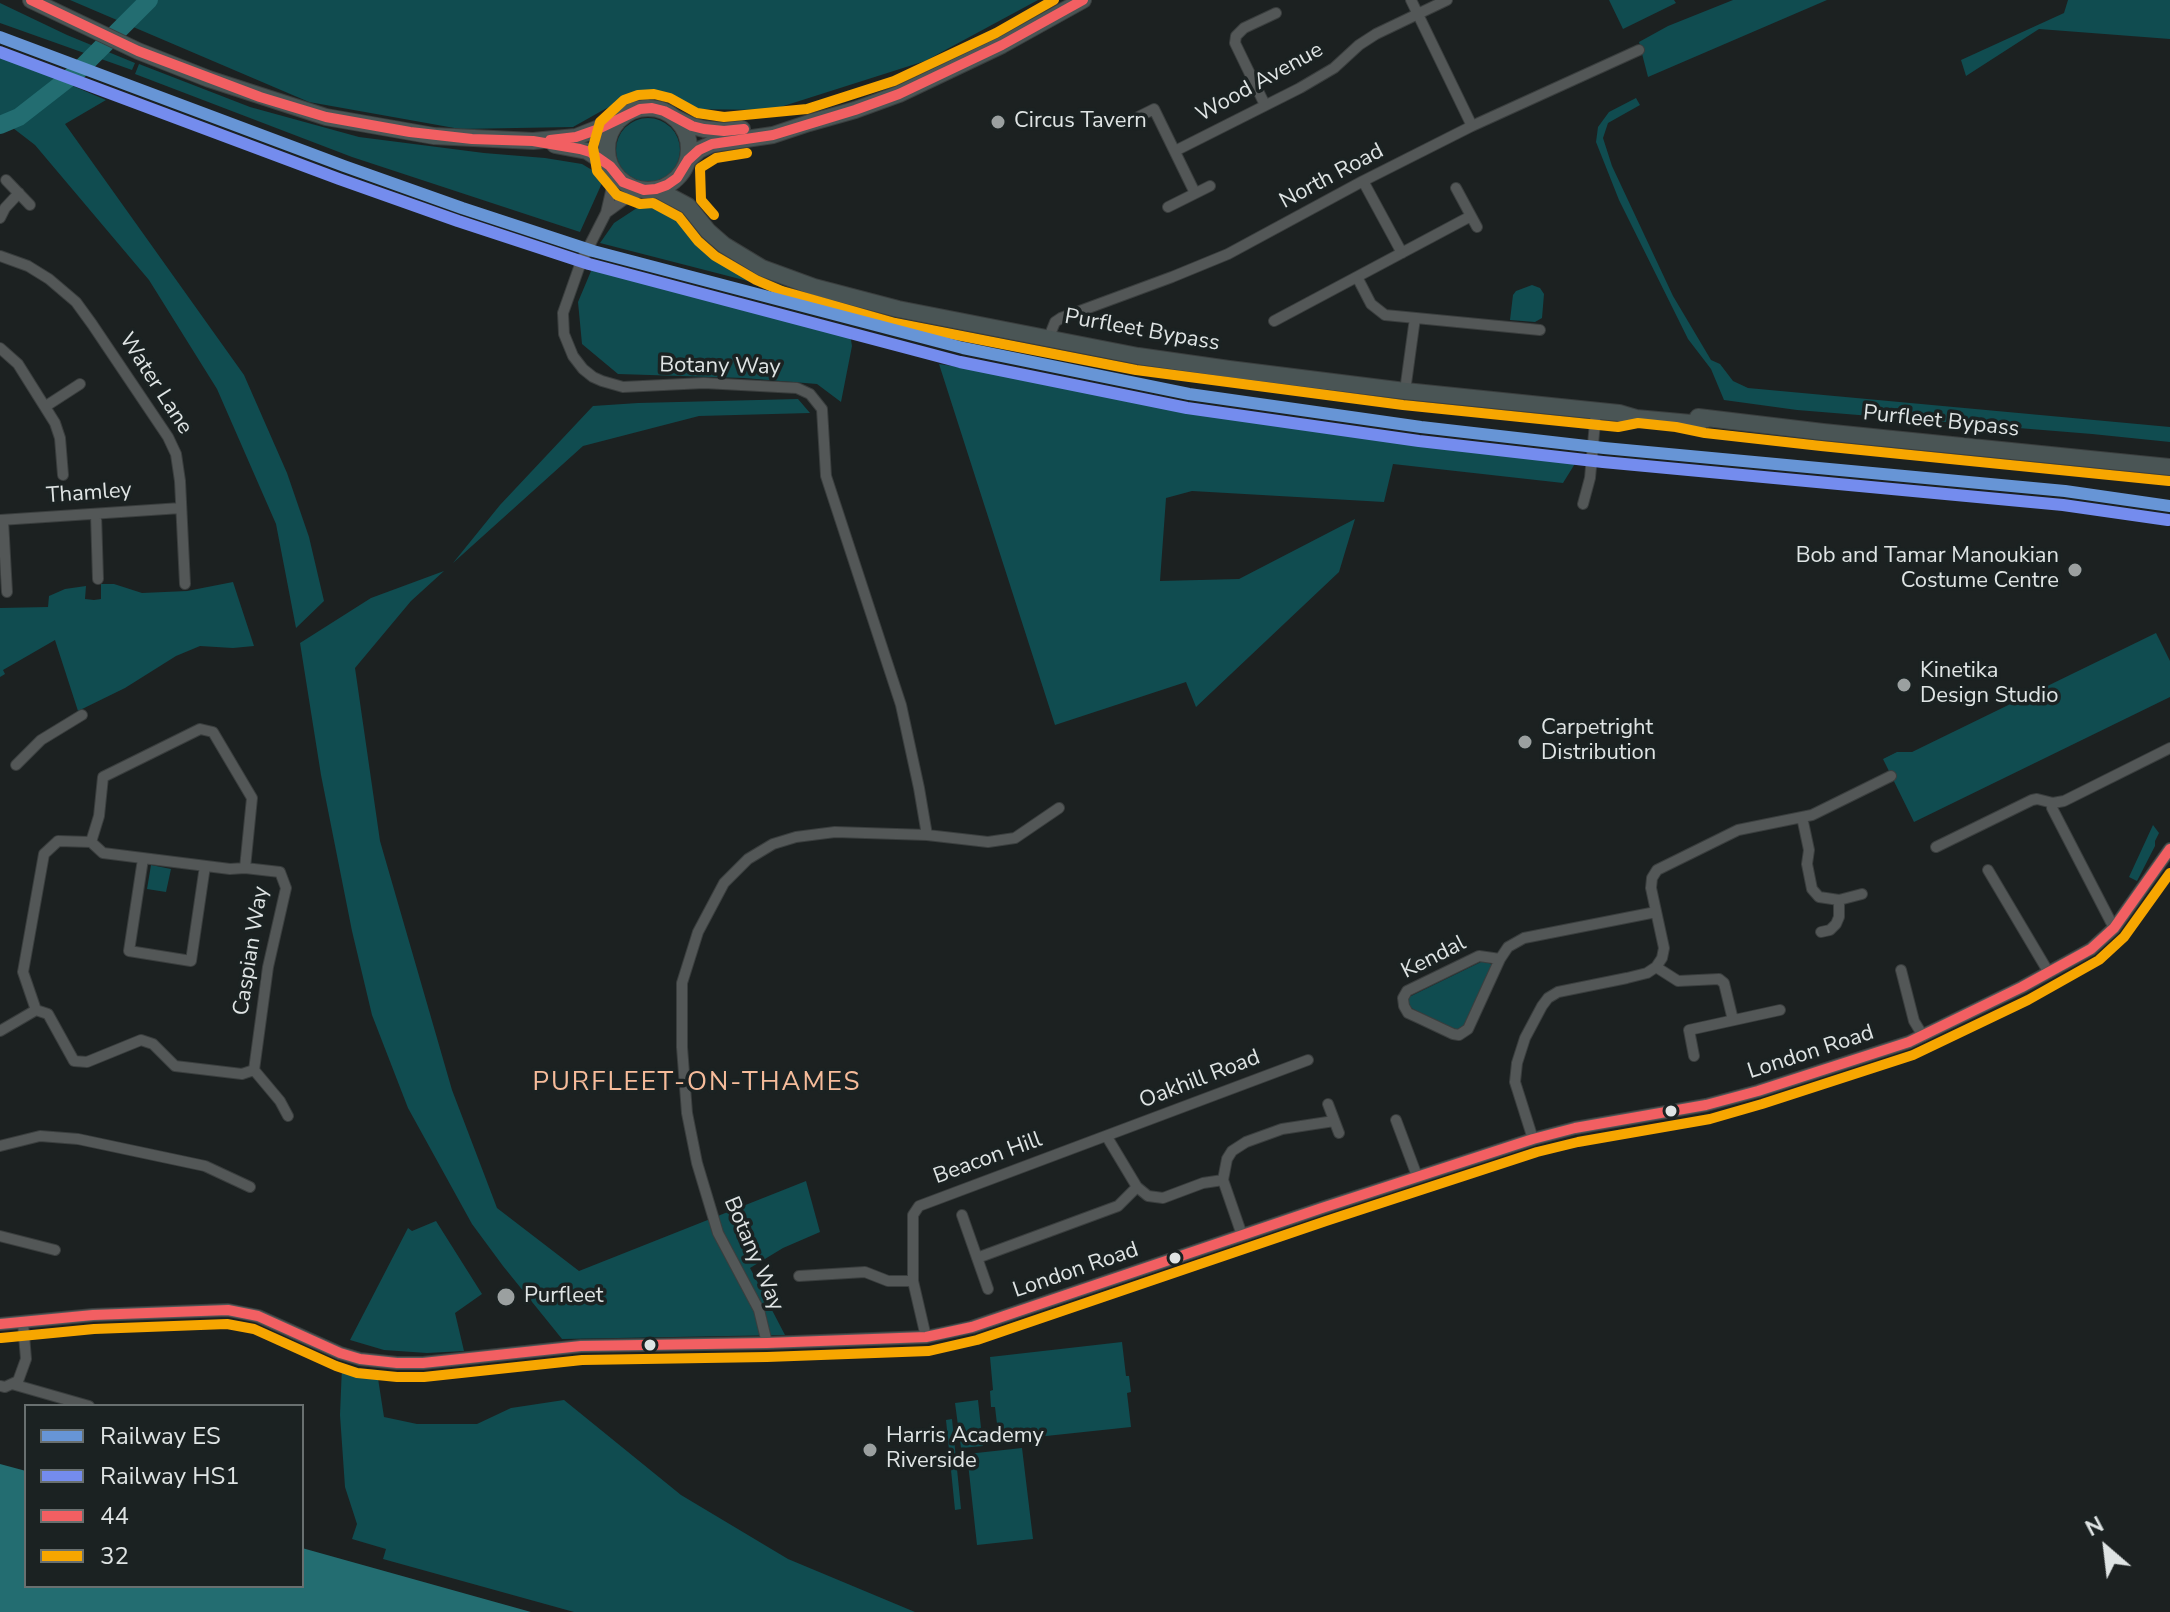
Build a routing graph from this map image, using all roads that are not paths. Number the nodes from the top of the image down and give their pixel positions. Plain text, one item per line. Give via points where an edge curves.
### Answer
1 (31, 0) edge
2 (1083, 0) edge
3 (1411, 0) edge
4 (1447, 0) edge
5 (1276, 13) dead end
6 (1418, 14) junction
7 (1639, 50) dead end
8 (1265, 105) junction
9 (674, 117) junction
10 (619, 120) junction
11 (1128, 122) dead end
12 (809, 123) junction
13 (1472, 126) junction
14 (533, 141) junction
15 (1175, 151) junction
16 (686, 164) junction
17 (613, 170) junction
18 (6, 180) dead end
19 (1363, 181) junction
20 (1210, 186) dead end
21 (1456, 188) dead end
22 (650, 190) junction
23 (19, 193) junction
24 (1195, 193) junction
25 (30, 205) dead end
26 (688, 206) junction
27 (1168, 207) dead end
28 (1471, 216) junction
29 (0, 218) edge
30 (603, 218) junction
31 (1477, 227) dead end
32 (1402, 253) junction
33 (0, 256) edge
34 (1357, 277) junction
35 (1415, 318) junction
36 (1274, 321) dead end
37 (1540, 330) dead end
38 (1049, 337) junction
39 (0, 348) edge
40 (80, 384) dead end
41 (1405, 391) junction
42 (46, 406) junction
43 (1596, 411) junction
44 (2170, 467) edge
45 (63, 475) dead end
46 (1583, 504) dead end
47 (181, 508) junction
48 (96, 514) junction
49 (2, 520) edge
50 (98, 579) dead end
51 (185, 584) dead end
52 (7, 592) dead end
53 (82, 715) dead end
54 (2170, 748) edge
55 (16, 765) dead end
56 (1891, 776) dead end
57 (2053, 803) junction
58 (1059, 808) dead end
59 (1802, 817) junction
60 (927, 835) junction
61 (91, 842) junction
62 (1936, 847) dead end
63 (2170, 849) edge
64 (143, 859) junction
65 (205, 866) junction
66 (245, 868) junction
67 (1988, 870) dead end
68 (1862, 894) dead end
69 (1839, 900) junction
70 (1656, 912) junction
71 (2114, 928) junction
72 (1821, 932) dead end
73 (1500, 959) junction
74 (1656, 967) junction
75 (1901, 970) dead end
76 (2049, 973) junction
77 (36, 1010) junction
78 (1780, 1010) dead end
79 (1733, 1020) junction
80 (0, 1031) edge
81 (1923, 1036) junction
82 (1694, 1056) dead end
83 (1308, 1060) dead end
84 (254, 1070) junction
85 (1328, 1104) dead end
86 (288, 1116) dead end
87 (1396, 1120) dead end
88 (1334, 1121) junction
89 (1339, 1133) dead end
90 (1107, 1137) junction
91 (1533, 1139) junction
92 (0, 1146) edge
93 (1417, 1176) junction
94 (1223, 1180) junction
95 (250, 1187) dead end
96 (1137, 1187) junction
97 (962, 1215) dead end
98 (1242, 1235) junction
99 (0, 1236) edge
100 (55, 1250) dead end
101 (977, 1258) junction
102 (799, 1276) dead end
103 (913, 1281) junction
104 (988, 1289) dead end
105 (23, 1323) junction
106 (0, 1324) edge
107 (926, 1337) junction
108 (767, 1343) junction
109 (12, 1384) junction
110 (0, 1386) edge
111 (82, 1404) edge

1 - 14 main road via 138,51 326,117 434,136
2 - 12 main road via 899,94
3 - 6 street
4 - 6 street, Wood Avenue
5 - 8 street via 1244,28 1235,43
6 - 8 street, Wood Avenue via 1376,34 1334,68
6 - 13 street
7 - 13 street, North Road
8 - 15 street, Wood Avenue
9 - 10 main road via 652,108
9 - 12 main road via 724,131
9 - 16 main road via 687,136
10 - 14 main road via 576,137
10 - 17 main road via 608,137
11 - 15 street via 1154,109
12 - 16 main road via 773,135 712,144
13 - 19 street, North Road
14 - 17 main road via 587,151
15 - 24 street
16 - 22 main road via 677,178
16 - 26 main road
17 - 22 main road via 623,182
17 - 30 street, Botany Way
18 - 23 street
19 - 32 street
19 - 38 street, North Road via 1228,254 1061,318
20 - 24 street
21 - 28 street
22 - 26 main road, Purfleet Bypass
22 - 30 street via 628,197
23 - 25 street
23 - 29 street
24 - 27 street
26 - 38 main road, Purfleet Bypass via 724,245 786,278 898,309
28 - 31 street
28 - 32 street
30 - 60 street, Botany Way via 563,313 564,334 583,369 623,387 704,383 797,388 822,409 826,476 901,705
32 - 34 street
33 - 47 street, Water Lane via 49,279 92,324 168,437 176,454
34 - 35 street via 1371,304 1385,315
34 - 36 street
35 - 37 street
35 - 41 street
38 - 41 main road, Purfleet Bypass via 1138,356
39 - 42 street via 18,364
40 - 42 street
41 - 43 main road, Purfleet Bypass
42 - 45 street via 60,438
43 - 44 main road, Purfleet Bypass via 1637,409
43 - 46 street
47 - 48 street, Thamley
47 - 51 street, Water Lane
48 - 49 street, Thamley
48 - 50 street
49 - 52 street
53 - 55 street via 41,740
54 - 57 street
56 - 59 street
57 - 62 street via 2032,800
57 - 71 street
58 - 60 street, Botany Way via 1015,838 988,842
59 - 69 street via 1812,889 1819,897
59 - 70 street via 1731,832 1657,870 1651,888
60 - 108 street, Botany Way via 835,832 773,844 724,883 698,932 682,983 687,1113 718,1233 759,1310
61 - 64 street via 103,853
61 - 66 street, Caspian Way via 103,777 200,729 213,732 252,798
61 - 77 street via 58,841 44,854 23,972
63 - 71 street, London Road
64 - 65 street
64 - 65 street via 129,951 191,961
65 - 66 street
66 - 84 street, Caspian Way via 280,872 286,888 268,967
67 - 76 street
68 - 69 street
69 - 72 street via 1836,924
70 - 73 street, Kendal via 1524,938
70 - 74 street via 1664,948
71 - 76 street, London Road via 2091,949
73 - 73 street, Kendal via 1472,1022 1459,1035 1408,1013 1404,1006 1407,991 1484,955
74 - 79 street via 1678,981 1719,979
74 - 91 street via 1558,992 1542,1006 1519,1052 1515,1082
75 - 81 street
76 - 81 street, London Road
77 - 80 street
77 - 84 street via 48,1014 74,1061 87,1062 141,1040 153,1044 175,1066 242,1074
78 - 79 street
79 - 82 street via 1689,1030
81 - 91 street, London Road via 1706,1105
83 - 90 street, Oakhill Road
84 - 86 street
85 - 88 street
87 - 93 street
88 - 89 street
88 - 94 street via 1282,1129 1246,1142 1227,1159
90 - 96 street
90 - 103 street, Beacon Hill via 919,1206 913,1215
91 - 93 street, London Road
92 - 95 street via 40,1136 78,1139 205,1166
93 - 98 street, London Road
94 - 96 street via 1163,1198 1148,1196
94 - 98 street
96 - 101 street via 1118,1206
97 - 101 street
98 - 107 street, London Road via 972,1327
99 - 100 street
101 - 104 street
102 - 103 street via 865,1272 888,1281
103 - 107 street, Beacon Hill
105 - 106 street, London Road
105 - 108 street, London Road via 228,1310 258,1316 340,1353 397,1363 581,1346
105 - 109 street via 26,1359
107 - 108 street, London Road
109 - 110 street
109 - 111 street

